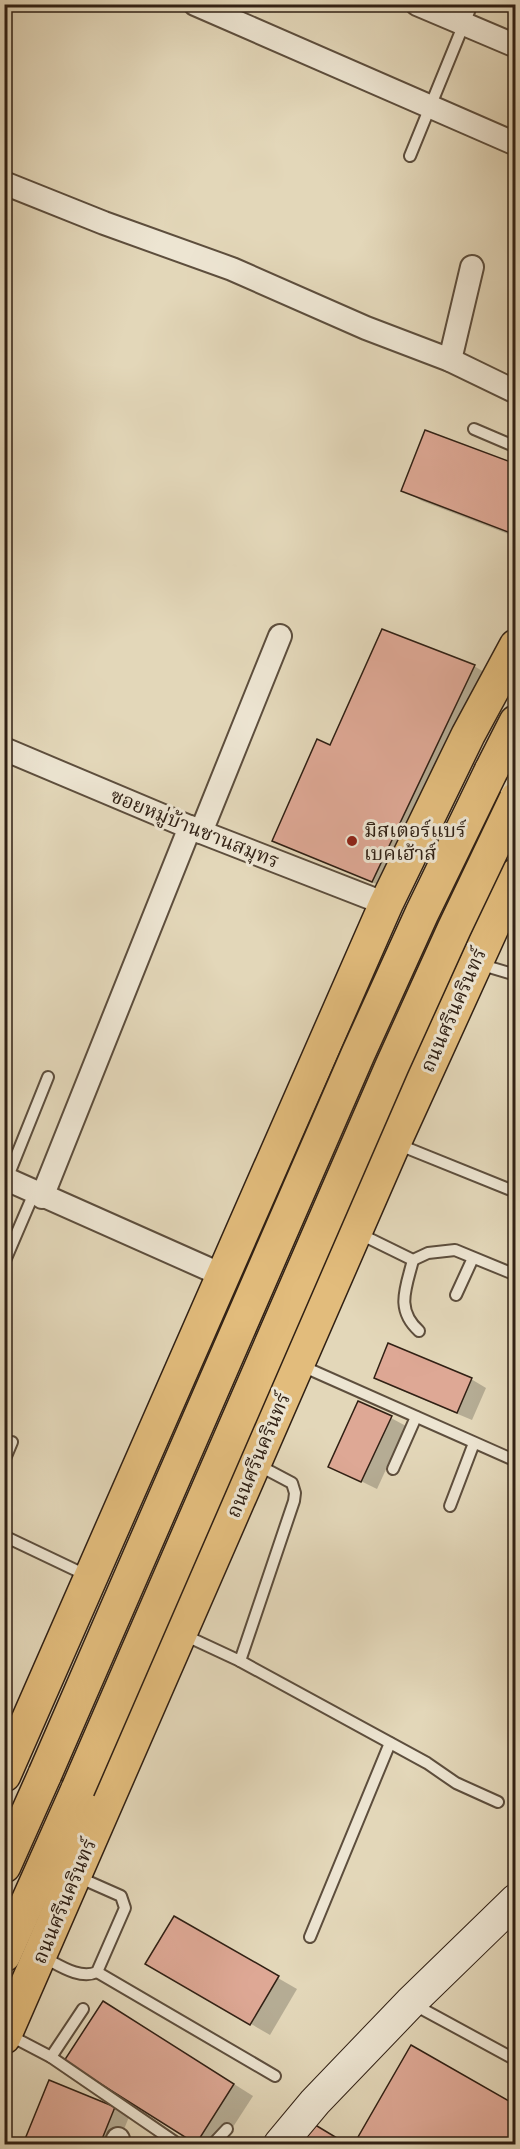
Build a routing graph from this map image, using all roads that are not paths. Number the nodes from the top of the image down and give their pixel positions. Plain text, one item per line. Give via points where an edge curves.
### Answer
1 (195, 4) edge
2 (417, 4) edge
3 (222, 10) edge
4 (468, 14) edge
5 (516, 46) edge
6 (429, 106) junction
7 (516, 144) edge
8 (410, 156) dead end
9 (4, 183) edge
10 (472, 267) dead end
11 (450, 360) junction
12 (516, 392) edge
13 (474, 429) dead end
14 (516, 447) edge
15 (280, 636) dead end
16 (516, 646) edge
17 (516, 722) edge
18 (4, 749) edge
19 (516, 799) edge
20 (195, 830) junction
21 (514, 883) edge
22 (386, 904) junction
23 (474, 962) junction
24 (516, 975) edge
25 (48, 1077) dead end
26 (394, 1143) junction
27 (279, 1147) junction
28 (6, 1179) edge
29 (375, 1185) junction
30 (516, 1192) edge
31 (38, 1195) junction
32 (355, 1232) junction
33 (473, 1257) junction
34 (413, 1260) junction
35 (4, 1263) edge
36 (222, 1275) junction
37 (516, 1275) edge
38 (456, 1295) dead end
39 (419, 1331) dead end
40 (298, 1364) junction
41 (171, 1394) junction
42 (416, 1417) junction
43 (12, 1442) dead end
44 (474, 1443) junction
45 (261, 1449) junction
46 (4, 1461) edge
47 (516, 1461) edge
48 (393, 1469) dead end
49 (450, 1506) dead end
50 (4, 1536) edge
51 (91, 1577) junction
52 (181, 1633) junction
53 (240, 1661) junction
54 (14, 1723) edge
55 (390, 1743) junction
56 (4, 1775) edge
57 (498, 1802) dead end
58 (4, 1866) edge
59 (75, 1875) junction
60 (516, 1900) edge
61 (310, 1937) dead end
62 (4, 1956) edge
63 (40, 1956) junction
64 (97, 1972) junction
65 (410, 2003) junction
66 (83, 2009) dead end
67 (5, 2035) edge
68 (51, 2057) junction
69 (516, 2060) edge
70 (275, 2076) dead end
71 (227, 2129) dead end
72 (178, 2145) edge
73 (213, 2145) edge
74 (280, 2145) edge

1 - 3 street
2 - 4 street
3 - 6 street
4 - 5 street
4 - 6 lane
6 - 7 street
6 - 8 lane
9 - 11 street via 232,269
10 - 11 street
11 - 12 street
13 - 14 lane
15 - 20 street
16 - 22 main road
17 - 58 main road, bridge via 358,1054
18 - 20 street, ซอยหมู่บ้านชานสมุทร
19 - 62 main road, ถนนศรีนครินทร์, bridge via 392,1066
20 - 22 street, ซอยหมู่บ้านชานสมุทร
20 - 31 street
21 - 23 main road, ถนนศรีนครินทร์
22 - 27 main road
23 - 24 lane
23 - 26 main road, ถนนศรีนครินทร์
25 - 28 lane
26 - 29 main road, ถนนศรีนครินทร์
26 - 30 lane
27 - 29 main road via 285,1186 296,1203 310,1212 341,1211
27 - 36 main road
28 - 31 street
29 - 32 main road, ถนนศรีนครินทร์
31 - 35 lane
31 - 36 street
32 - 34 lane
32 - 40 main road, ถนนศรีนครินทร์
33 - 34 lane via 455,1250 428,1253
33 - 37 lane
33 - 38 lane
34 - 39 lane via 403,1299 409,1322
36 - 41 main road
40 - 42 lane
40 - 45 main road, ถนนศรีนครินทร์
41 - 45 main road via 204,1373 221,1370 250,1379 262,1394 268,1416
41 - 51 main road
42 - 44 lane
42 - 48 lane
43 - 46 lane
44 - 47 lane
44 - 49 lane
45 - 52 main road, ถนนศรีนครินทร์
45 - 53 lane via 292,1483 295,1493
50 - 51 lane
51 - 54 main road
52 - 53 lane
52 - 59 main road, ถนนศรีนครินทร์
53 - 55 lane
54 - 56 main road
55 - 57 lane via 456,1783
55 - 61 lane
59 - 63 main road, ถนนศรีนครินทร์
59 - 64 lane via 122,1896 125,1908
60 - 65 street
63 - 64 lane via 81,1975
63 - 67 main road, ถนนศรีนครินทร์
64 - 70 lane
65 - 69 lane
65 - 74 street via 315,2102
66 - 68 lane
67 - 68 lane
68 - 72 lane
71 - 73 lane

